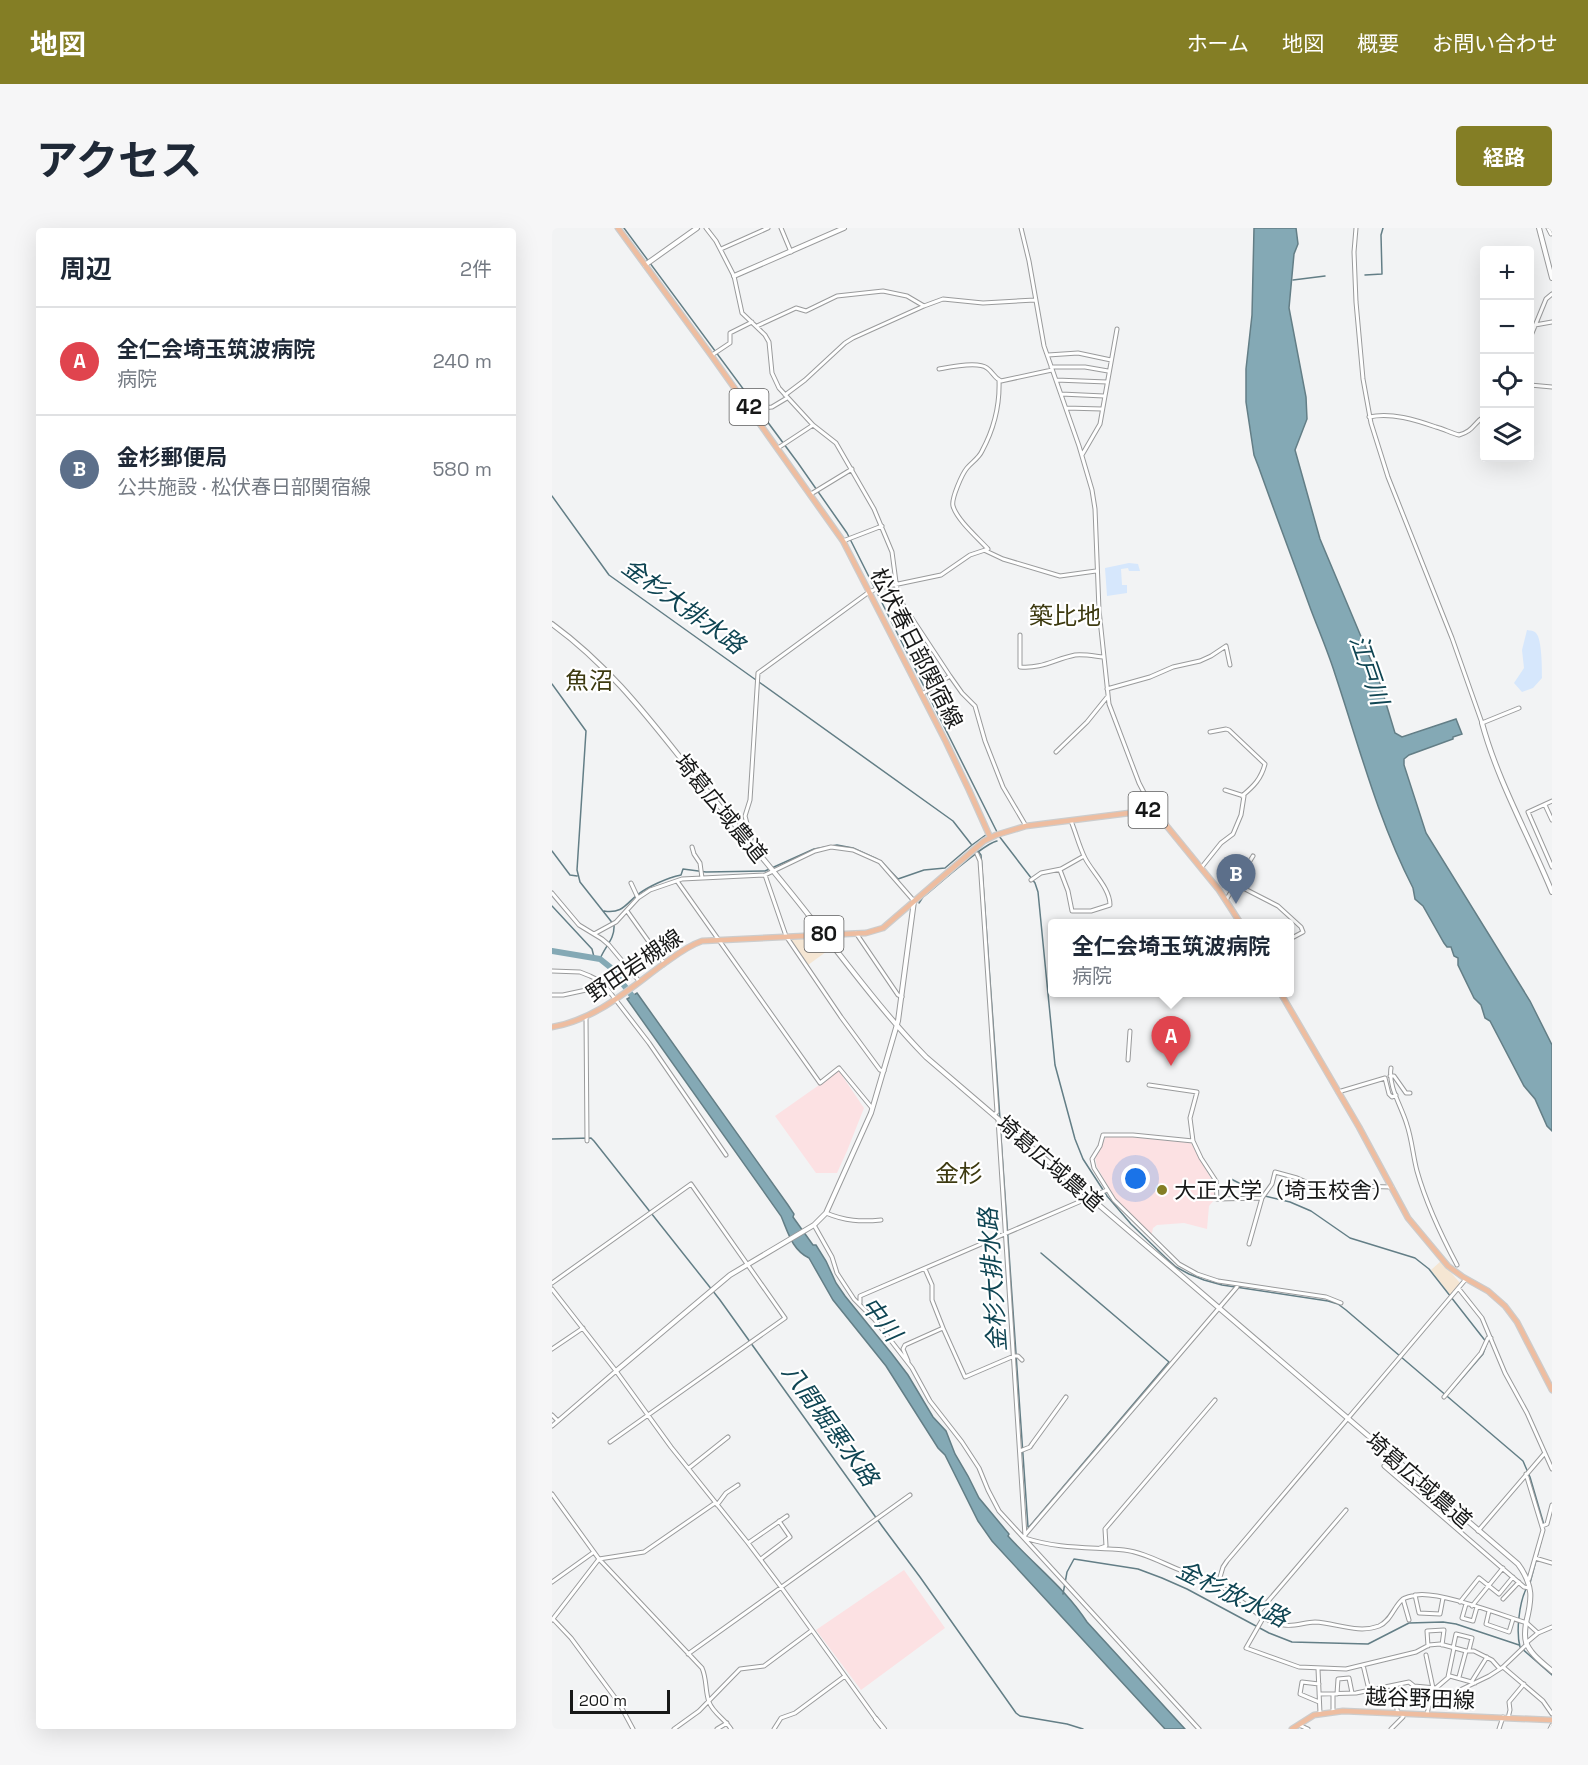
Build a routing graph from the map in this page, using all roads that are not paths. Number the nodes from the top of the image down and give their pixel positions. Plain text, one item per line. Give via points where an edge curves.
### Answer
1 (618, 228) edge
2 (697, 228) edge
3 (706, 228) edge
4 (768, 228) edge
5 (781, 228) edge
6 (844, 228) edge
7 (1021, 228) edge
8 (1356, 228) edge
9 (1539, 228) edge
10 (1548, 228) edge
11 (1551, 234) edge
12 (720, 249) junction
13 (791, 252) junction
14 (645, 265) junction
15 (734, 276) junction
16 (1552, 278) edge
17 (1552, 294) edge
18 (1036, 300) junction
19 (924, 306) junction
20 (752, 322) junction
21 (1552, 322) edge
22 (1535, 325) joint
23 (756, 327) junction
24 (1117, 329) dead end
25 (711, 355) junction
26 (1047, 355) junction
27 (1111, 360) junction
28 (939, 369) dead end
29 (1052, 369) junction
30 (1108, 370) junction
31 (999, 380) junction
32 (1056, 380) junction
33 (1107, 382) junction
34 (1534, 385) edge
35 (1552, 387) edge
36 (1061, 394) junction
37 (786, 396) junction
38 (1104, 396) junction
39 (1066, 408) junction
40 (750, 409) junction
41 (1102, 409) junction
42 (1369, 417) junction
43 (1480, 419) edge
44 (813, 425) junction
45 (778, 448) junction
46 (1082, 456) junction
47 (852, 468) junction
48 (811, 494) junction
49 (882, 526) junction
50 (843, 541) junction
51 (985, 550) junction
52 (1096, 572) junction
53 (897, 584) junction
54 (869, 592) junction
55 (552, 624) edge
56 (1020, 635) dead end
57 (1103, 657) junction
58 (1230, 664) dead end
59 (950, 676) junction
60 (1107, 689) junction
61 (922, 694) junction
62 (1108, 696) junction
63 (1519, 708) dead end
64 (1482, 723) junction
65 (1210, 732) dead end
66 (1056, 752) dead end
67 (1225, 790) dead end
68 (1242, 796) junction
69 (1552, 801) edge
70 (1545, 804) junction
71 (1152, 808) junction
72 (1552, 819) edge
73 (1071, 821) junction
74 (1026, 826) junction
75 (990, 837) junction
76 (749, 842) junction
77 (693, 847) dead end
78 (977, 854) dead end
79 (1084, 856) junction
80 (1253, 856) dead end
81 (1552, 867) edge
82 (1201, 868) junction
83 (1059, 870) junction
84 (773, 872) junction
85 (765, 875) junction
86 (702, 878) junction
87 (1032, 878) dead end
88 (677, 881) junction
89 (1237, 882) junction
90 (631, 883) dead end
91 (1552, 892) edge
92 (552, 893) edge
93 (638, 898) junction
94 (1226, 900) junction
95 (914, 901) junction
96 (627, 910) junction
97 (1237, 919) edge
98 (1292, 919) edge
99 (1294, 920) edge
100 (856, 933) junction
101 (594, 934) junction
102 (824, 934) junction
103 (786, 936) junction
104 (1294, 937) edge
105 (718, 939) junction
106 (665, 963) junction
107 (552, 971) edge
108 (638, 982) junction
109 (552, 995) edge
110 (902, 997) junction
111 (1282, 997) edge
112 (615, 998) junction
113 (586, 1017) junction
114 (897, 1025) junction
115 (552, 1027) edge
116 (1130, 1031) dead end
117 (1128, 1060) dead end
118 (1391, 1068) dead end
119 (884, 1071) junction
120 (1390, 1076) junction
121 (1149, 1085) dead end
122 (1338, 1092) junction
123 (1410, 1093) dead end
124 (1396, 1095) junction
125 (872, 1108) junction
126 (996, 1117) junction
127 (587, 1141) dead end
128 (1193, 1141) junction
129 (726, 1155) dead end
130 (1393, 1187) junction
131 (1105, 1191) junction
132 (1263, 1196) junction
133 (1091, 1198) junction
134 (826, 1213) junction
135 (881, 1221) dead end
136 (813, 1225) junction
137 (1005, 1235) junction
138 (1250, 1244) dead end
139 (747, 1264) junction
140 (1457, 1264) dead end
141 (926, 1269) junction
142 (1466, 1279) junction
143 (552, 1283) edge
144 (1237, 1286) junction
145 (552, 1289) edge
146 (1459, 1289) junction
147 (1341, 1303) dead end
148 (860, 1305) junction
149 (1219, 1308) junction
150 (583, 1328) junction
151 (944, 1328) junction
152 (1491, 1338) junction
153 (552, 1349) edge
154 (1014, 1356) junction
155 (1022, 1360) dead end
156 (912, 1368) junction
157 (616, 1371) junction
158 (1552, 1390) edge
159 (1445, 1395) dead end
160 (1066, 1397) dead end
161 (1215, 1400) dead end
162 (648, 1414) junction
163 (552, 1415) edge
164 (1349, 1419) junction
165 (558, 1421) junction
166 (552, 1425) edge
167 (728, 1437) dead end
168 (610, 1442) dead end
169 (1020, 1451) junction
170 (1544, 1454) junction
171 (1384, 1466) dead end
172 (689, 1468) junction
173 (1552, 1469) edge
174 (1528, 1473) junction
175 (738, 1485) dead end
176 (552, 1494) edge
177 (910, 1495) dead end
178 (716, 1504) junction
179 (1552, 1505) edge
180 (1346, 1510) dead end
181 (787, 1516) dead end
182 (779, 1521) junction
183 (1543, 1526) junction
184 (1478, 1531) junction
185 (1024, 1537) junction
186 (748, 1543) junction
187 (1089, 1549) junction
188 (594, 1552) junction
189 (599, 1559) junction
190 (761, 1559) junction
191 (1537, 1559) junction
192 (1552, 1563) edge
193 (1503, 1568) junction
194 (1513, 1577) junction
195 (1528, 1580) junction
196 (552, 1582) edge
197 (1519, 1582) junction
198 (1218, 1584) junction
199 (1489, 1585) junction
200 (781, 1587) junction
201 (1527, 1588) junction
202 (1415, 1595) junction
203 (1443, 1598) junction
204 (1403, 1599) junction
205 (1503, 1599) dead end
206 (1460, 1602) junction
207 (1466, 1604) junction
208 (1472, 1606) junction
209 (1477, 1608) junction
210 (1489, 1611) junction
211 (1258, 1613) junction
212 (1513, 1618) junction
213 (553, 1619) edge
214 (1408, 1620) dead end
215 (1527, 1623) junction
216 (1552, 1627) edge
217 (812, 1631) junction
218 (1538, 1634) junction
219 (1442, 1645) junction
220 (1428, 1646) junction
221 (1524, 1646) junction
222 (1454, 1648) junction
223 (1467, 1651) junction
224 (688, 1653) junction
225 (1426, 1655) dead end
226 (1487, 1658) junction
227 (1363, 1665) junction
228 (1502, 1668) junction
229 (1318, 1669) junction
230 (1552, 1671) edge
231 (845, 1676) junction
232 (1448, 1677) junction
233 (1459, 1677) junction
234 (1474, 1682) junction
235 (1319, 1684) junction
236 (1524, 1684) junction
237 (1391, 1686) junction
238 (1433, 1688) junction
239 (1369, 1690) junction
240 (1352, 1693) junction
241 (1319, 1694) junction
242 (1335, 1694) junction
243 (708, 1701) junction
244 (1319, 1702) junction
245 (1429, 1705) junction
246 (1333, 1712) junction
247 (1320, 1713) junction
248 (1400, 1714) junction
249 (1427, 1714) junction
250 (1552, 1714) edge
251 (1505, 1718) junction
252 (876, 1719) joint
253 (1552, 1720) edge
254 (728, 1723) junction
255 (1298, 1724) junction
256 (1552, 1725) edge
257 (633, 1729) edge
258 (674, 1729) edge
259 (717, 1729) edge
260 (731, 1729) edge
261 (774, 1729) edge
262 (884, 1729) edge
263 (1198, 1729) edge
264 (1292, 1729) edge
265 (1308, 1729) edge
266 (1391, 1729) edge
267 (1499, 1729) edge
268 (1550, 1729) edge

1 - 14 main road, 松伏春日部関宿線 / 42
2 - 14 street
3 - 12 street
4 - 12 street
5 - 13 street
6 - 13 street
7 - 18 street
8 - 42 street via 1356,302
9 - 16 street
10 - 11 street
12 - 15 street
13 - 15 street
14 - 25 main road, 松伏春日部関宿線 / 42
15 - 20 street via 742,314
17 - 22 street
18 - 19 street via 983,303 943,299
18 - 26 street
19 - 23 street via 907,296 883,291 854,293 837,296 806,311 796,308
19 - 37 street via 845,343
20 - 23 street
20 - 25 street via 730,333 730,342
21 - 22 street
23 - 37 street via 769,342 772,373
24 - 27 street
25 - 40 main road, 松伏春日部関宿線 / 42
26 - 27 street via 1078,352
26 - 29 street
27 - 30 street
28 - 31 street via 978,364 987,367
29 - 30 street
29 - 31 street
29 - 32 street
30 - 33 street
31 - 51 street via 994,425 981,454 966,469 952,503 959,517 988,549
32 - 33 street
32 - 36 street
33 - 38 street
34 - 35 street
36 - 38 street
36 - 39 street
37 - 40 street via 772,406
37 - 44 street
38 - 41 street
39 - 41 street
39 - 46 street
40 - 45 main road, 松伏春日部関宿線 / 42
41 - 46 street via 1100,424
42 - 43 street via 1394,416 1459,435 1473,429
42 - 64 street
44 - 45 street
44 - 47 street via 836,443
45 - 48 main road, 松伏春日部関宿線 / 42
46 - 52 street via 1095,509
47 - 48 street
47 - 49 street
48 - 50 main road, 松伏春日部関宿線 / 42
49 - 50 street
49 - 53 street via 892,552
50 - 54 main road, 松伏春日部関宿線 / 42
51 - 52 street via 1060,576
51 - 53 street via 970,555 941,575
52 - 57 street
53 - 54 street
53 - 59 street via 901,604
54 - 61 main road, 松伏春日部関宿線 / 42
54 - 76 street via 758,673 750,800 745,816
55 - 76 street, 埼葛広域農道 via 595,658 630,695
56 - 57 street via 1020,667 1046,665 1073,655
57 - 60 street
58 - 60 street via 1226,646 1200,661
59 - 61 street
59 - 74 street via 975,706 1000,780
60 - 62 street
61 - 75 main road, 松伏春日部関宿線 / 42
62 - 66 street
62 - 71 street via 1129,758
63 - 64 street
64 - 91 street via 1487,743
65 - 68 street via 1229,730 1266,765 1255,785
67 - 68 street
68 - 82 street via 1235,831
69 - 70 street
70 - 72 street
70 - 81 street via 1528,812
71 - 73 main road, 42
71 - 82 main road, 42
73 - 74 main road, 42
73 - 79 street
74 - 75 main road, 42
75 - 95 main road, 野田岩槻線 / 80
76 - 84 street, 埼葛広域農道
77 - 86 street
78 - 126 street
79 - 83 street
79 - 83 street via 1109,899 1107,907 1072,911
80 - 89 street
82 - 94 main road, 42
83 - 87 street
84 - 85 street
84 - 95 street via 814,851 853,849 880,862
84 - 102 street, 埼葛広域農道
85 - 86 street
85 - 103 street
86 - 88 street
88 - 93 street
88 - 105 street
89 - 94 street
89 - 98 street
90 - 93 street
92 - 101 street via 579,925
93 - 96 street
94 - 97 main road, 42
95 - 100 main road, 野田岩槻線 / 80 via 882,928
95 - 110 street
96 - 101 street via 616,922
96 - 106 street
99 - 104 street via 1303,932
100 - 102 main road, 野田岩槻線 / 80
100 - 110 street
101 - 108 street via 609,945
102 - 103 main road, 野田岩槻線 / 80
102 - 114 street, 埼葛広域農道
103 - 105 main road, 野田岩槻線 / 80
103 - 119 street via 841,1017
105 - 106 main road, 野田岩槻線 / 80 via 695,943
105 - 125 street via 820,1083 839,1068
106 - 108 main road, 野田岩槻線 / 80
107 - 112 street via 590,976 602,982
108 - 112 main road, 野田岩槻線 / 80
109 - 112 street via 600,987
110 - 114 street
111 - 122 main road
112 - 113 main road, 野田岩槻線 / 80
112 - 129 street
113 - 115 main road, 野田岩槻線 / 80
113 - 127 street
114 - 119 street
114 - 126 street, 埼葛広域農道 via 926,1057
116 - 117 street
118 - 120 street
119 - 125 street
120 - 123 street
120 - 124 street
121 - 128 street via 1197,1092 1190,1118
122 - 124 street via 1384,1078 1389,1094
122 - 130 main road
124 - 140 street via 1410,1132 1424,1192
125 - 134 street
126 - 133 street, 埼葛広域農道
126 - 137 street
128 - 131 street via 1103,1135 1092,1160
128 - 132 street via 1216,1181 1217,1199
130 - 132 street via 1313,1185 1275,1172
130 - 142 main road via 1413,1225 1448,1266
131 - 133 street
131 - 144 street via 1179,1264
132 - 138 street
133 - 137 street
133 - 149 street, 埼葛広域農道
134 - 135 street via 858,1222
134 - 136 street
136 - 139 street
136 - 148 street via 837,1273
137 - 141 street
137 - 154 street
139 - 143 street via 691,1185
139 - 157 street
139 - 162 street via 785,1318
141 - 148 street via 860,1296
141 - 151 street via 932,1300
142 - 146 street
142 - 158 main road via 1488,1291 1512,1315
144 - 147 street
144 - 149 street
145 - 150 street
146 - 152 street via 1477,1310
146 - 164 street
148 - 156 street
149 - 164 street, 埼葛広域農道
149 - 185 street
150 - 153 street
150 - 157 street
151 - 154 street via 965,1377
151 - 156 street via 905,1346
152 - 159 street
152 - 170 street
154 - 155 street
154 - 169 street
156 - 185 street via 930,1401 979,1468 999,1511
157 - 162 street
157 - 165 street
160 - 169 street via 1030,1447
161 - 187 street via 1105,1529 1106,1546
162 - 168 street
162 - 172 street
163 - 165 street
164 - 184 street, 埼葛広域農道
164 - 198 street via 1227,1561
165 - 166 street
167 - 172 street
169 - 185 street
170 - 173 street
170 - 174 street
171 - 193 street
172 - 178 street
174 - 183 street
174 - 184 street
175 - 178 street
176 - 188 street
177 - 200 street
178 - 186 street
178 - 189 street via 644,1552
179 - 183 street
180 - 211 street
181 - 182 street
182 - 186 street
182 - 190 street via 790,1538
183 - 191 street
184 - 195 street, 埼葛広域農道 via 1518,1564
185 - 187 street via 1061,1547
185 - 263 street
186 - 190 street
187 - 198 street via 1126,1550
188 - 189 street
188 - 196 street
189 - 213 street
189 - 224 street
190 - 200 street
191 - 192 street
191 - 195 street
193 - 194 street
193 - 199 street
194 - 197 street
194 - 199 street via 1499,1593
195 - 201 street, 埼葛広域農道
197 - 201 street
197 - 205 street
198 - 211 street
199 - 206 street via 1479,1578
199 - 208 street
200 - 217 street
200 - 224 street
201 - 215 street, 埼葛広域農道 via 1531,1604
202 - 203 street
202 - 203 street via 1419,1613 1440,1614
202 - 204 street
203 - 206 street
204 - 211 street via 1379,1626 1364,1628 1317,1622 1287,1626
204 - 214 street
206 - 207 street
207 - 208 street
207 - 209 street via 1462,1618 1473,1621
208 - 209 street
209 - 210 street
210 - 212 street
210 - 212 street via 1486,1624 1509,1632
211 - 229 street via 1262,1620 1246,1648 1299,1667
212 - 215 street
213 - 257 street via 571,1638
215 - 218 street
215 - 221 street, 埼葛広域農道
216 - 218 street
217 - 231 street
217 - 243 street via 764,1666 740,1669
218 - 221 street
219 - 220 street
219 - 220 street via 1444,1630 1427,1630
219 - 222 street
220 - 227 street
221 - 228 street
221 - 230 street
222 - 223 street
222 - 223 street via 1456,1634 1472,1638
222 - 232 street
223 - 226 street
223 - 233 street
224 - 243 street via 702,1668
225 - 238 street
226 - 228 street
226 - 234 street
227 - 229 street
227 - 239 street
228 - 234 street
228 - 236 street
229 - 235 street
231 - 252 street
231 - 261 street via 795,1713 782,1718
232 - 233 street
232 - 238 street
233 - 234 street
234 - 245 street
235 - 241 street
235 - 244 street via 1302,1682 1300,1694
236 - 250 street via 1544,1701
236 - 251 street via 1509,1702
237 - 238 street via 1409,1682
237 - 239 street
237 - 248 street
238 - 245 street
239 - 240 street
240 - 242 street
240 - 242 street via 1349,1678 1338,1679
241 - 242 street
241 - 244 street
242 - 246 street
243 - 254 street
243 - 258 street
244 - 247 street
245 - 249 street
246 - 247 main road, 越谷野田線
246 - 248 main road, 越谷野田線
247 - 255 main road, 越谷野田線
248 - 249 main road, 越谷野田線
248 - 266 street via 1403,1717
249 - 251 main road, 越谷野田線
251 - 253 main road, 越谷野田線
251 - 267 street
252 - 262 street
254 - 259 street
254 - 260 street
255 - 264 main road, 越谷野田線
255 - 265 street
256 - 268 street

